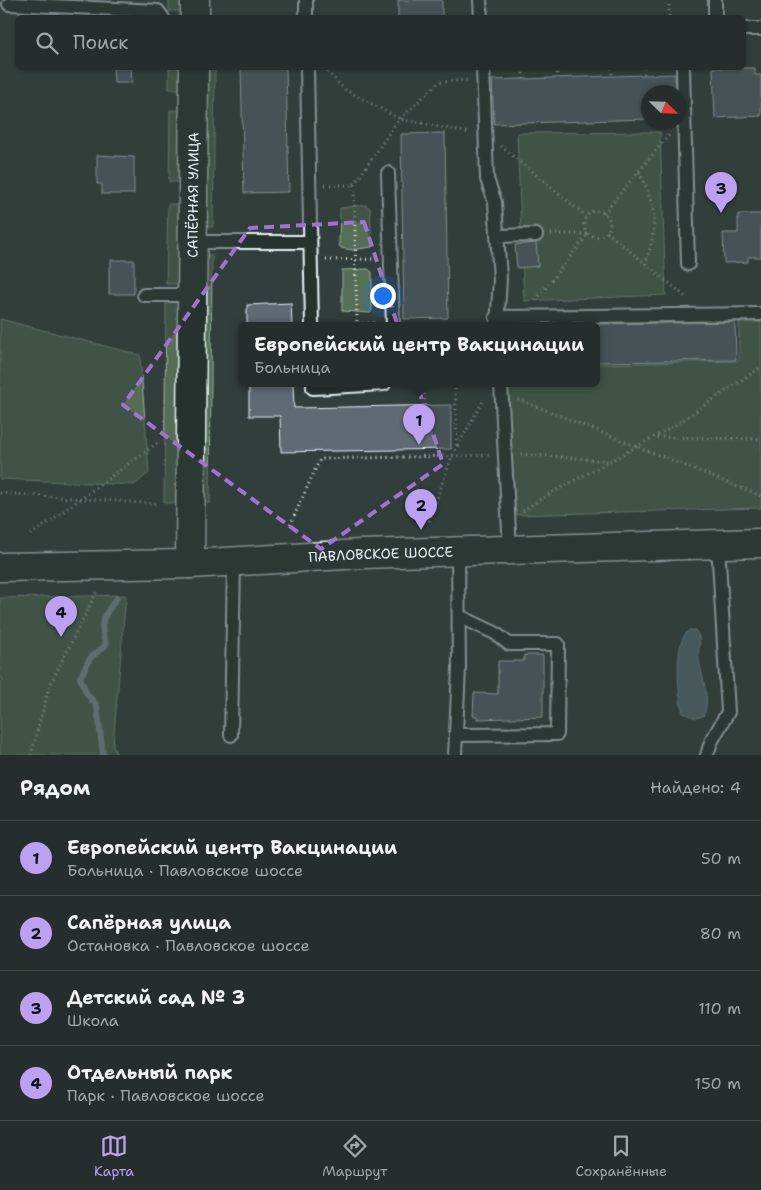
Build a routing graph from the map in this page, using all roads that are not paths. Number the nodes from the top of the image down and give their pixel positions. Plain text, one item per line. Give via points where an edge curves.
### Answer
1 (195, 0) edge
2 (306, 0) edge
3 (480, 0) edge
4 (715, 0) edge
5 (9, 4) dead end
6 (161, 15) edge
7 (195, 15) edge
8 (306, 15) edge
9 (481, 15) edge
10 (715, 15) edge
11 (746, 29) edge
12 (761, 29) edge
13 (194, 70) edge
14 (307, 70) edge
15 (683, 70) edge
16 (483, 73) edge
17 (388, 173) dead end
18 (536, 235) road end
19 (497, 236) junction
20 (193, 242) junction
21 (310, 242) junction
22 (688, 264) dead end
23 (144, 295) dead end
24 (192, 295) junction
25 (761, 314) edge
26 (312, 322) edge
27 (393, 322) edge
28 (497, 322) edge
29 (313, 387) edge
30 (331, 387) edge
31 (497, 389) edge
32 (718, 544) junction
33 (761, 544) edge
34 (510, 550) junction
35 (458, 551) junction
36 (234, 561) junction
37 (190, 564) junction
38 (0, 567) edge
39 (459, 616) junction
40 (231, 735) dead end
41 (457, 735) junction
42 (455, 755) edge
43 (707, 755) edge

1 - 7 main road
2 - 8 lane
3 - 9 lane
4 - 10 lane
5 - 6 lane via 158,11
11 - 12 lane
13 - 20 main road, САПЁРНАЯ УЛИЦА
14 - 21 lane
15 - 22 lane
16 - 19 lane via 487,179 495,202
17 - 27 lane
18 - 19 lane
19 - 28 lane via 500,279
20 - 21 lane
20 - 24 main road, САПЁРНАЯ УЛИЦА
21 - 26 lane
23 - 24 lane
24 - 37 main road, САПЁРНАЯ УЛИЦА
25 - 28 lane via 524,316
29 - 30 lane
31 - 34 lane via 505,454
32 - 33 main road, ПАВЛОВСКОЕ ШОССЕ
32 - 34 main road, ПАВЛОВСКОЕ ШОССЕ
32 - 43 lane via 728,712
34 - 35 main road, ПАВЛОВСКОЕ ШОССЕ
35 - 36 main road, ПАВЛОВСКОЕ ШОССЕ
35 - 39 lane
36 - 37 main road, ПАВЛОВСКОЕ ШОССЕ
36 - 40 lane
37 - 38 main road, ПАВЛОВСКОЕ ШОССЕ
39 - 41 lane
39 - 41 lane via 495,633 509,644 558,644 557,734
41 - 42 lane

